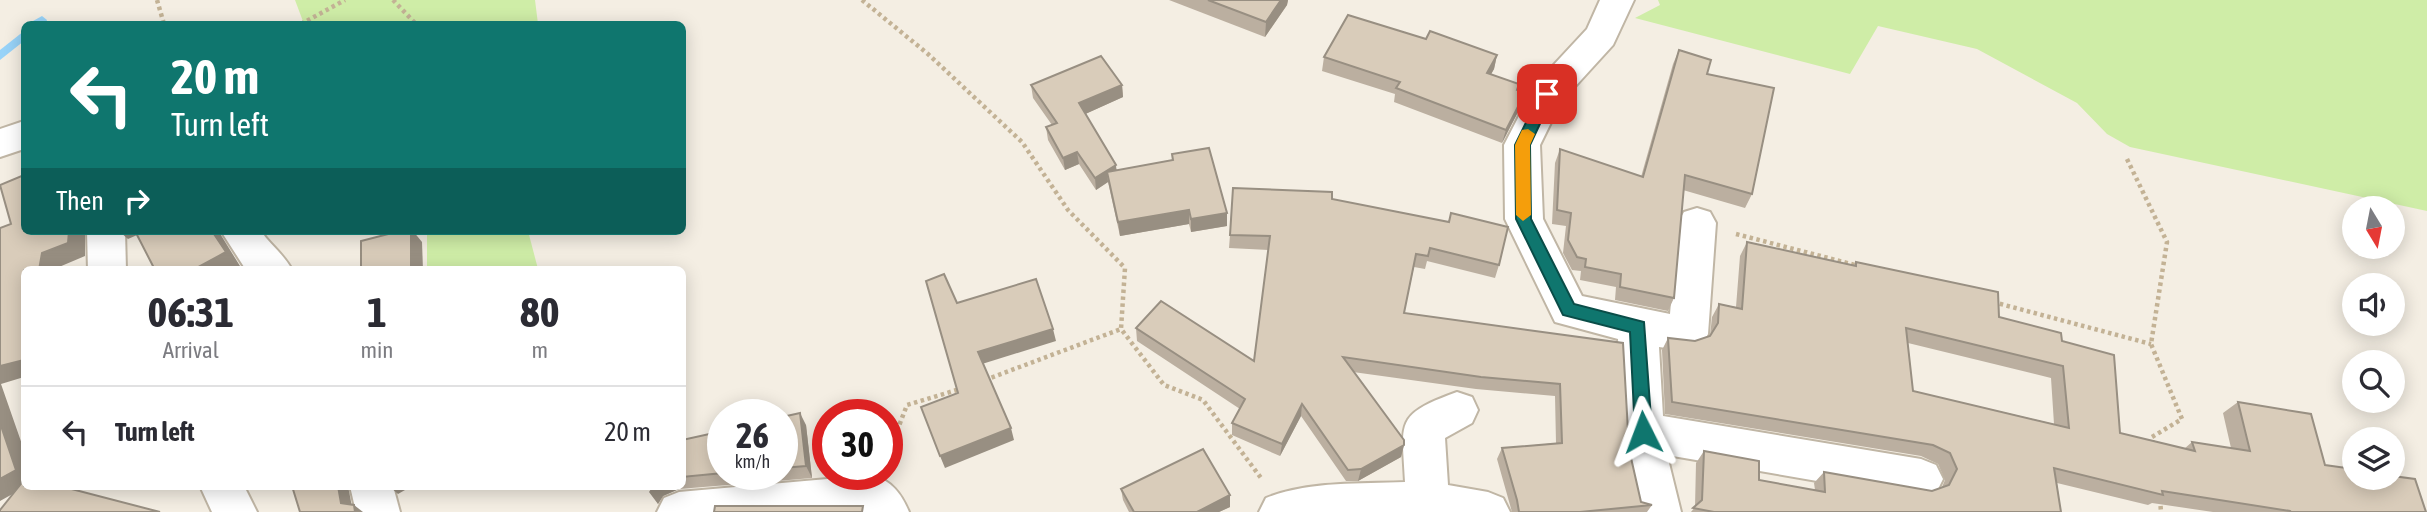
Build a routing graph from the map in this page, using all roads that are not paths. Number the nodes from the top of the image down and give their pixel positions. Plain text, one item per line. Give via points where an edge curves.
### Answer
1 (1617, 0) edge
2 (21, 136) edge
3 (0, 143) edge
4 (1697, 223) road end
5 (106, 235) edge
6 (243, 235) edge
7 (107, 266) edge
8 (268, 266) edge
9 (1638, 327) junction
10 (1457, 410) dead end
11 (1643, 432) junction
12 (1921, 479) dead end
13 (222, 490) edge
14 (372, 490) edge
15 (1429, 501) junction
16 (1283, 511) edge
17 (235, 512) edge
18 (378, 512) edge
19 (679, 512) edge
20 (887, 512) edge
21 (1488, 512) edge
22 (1659, 512) edge

1 - 9 street via 1601,36 1547,94 1522,145 1524,219 1569,310
2 - 3 street
4 - 9 street via 1688,334
5 - 7 street
6 - 8 street
9 - 11 street
10 - 15 street via 1423,429
11 - 12 street
11 - 22 street
13 - 17 street
14 - 18 street
15 - 16 street
15 - 21 street
19 - 20 street via 873,495

